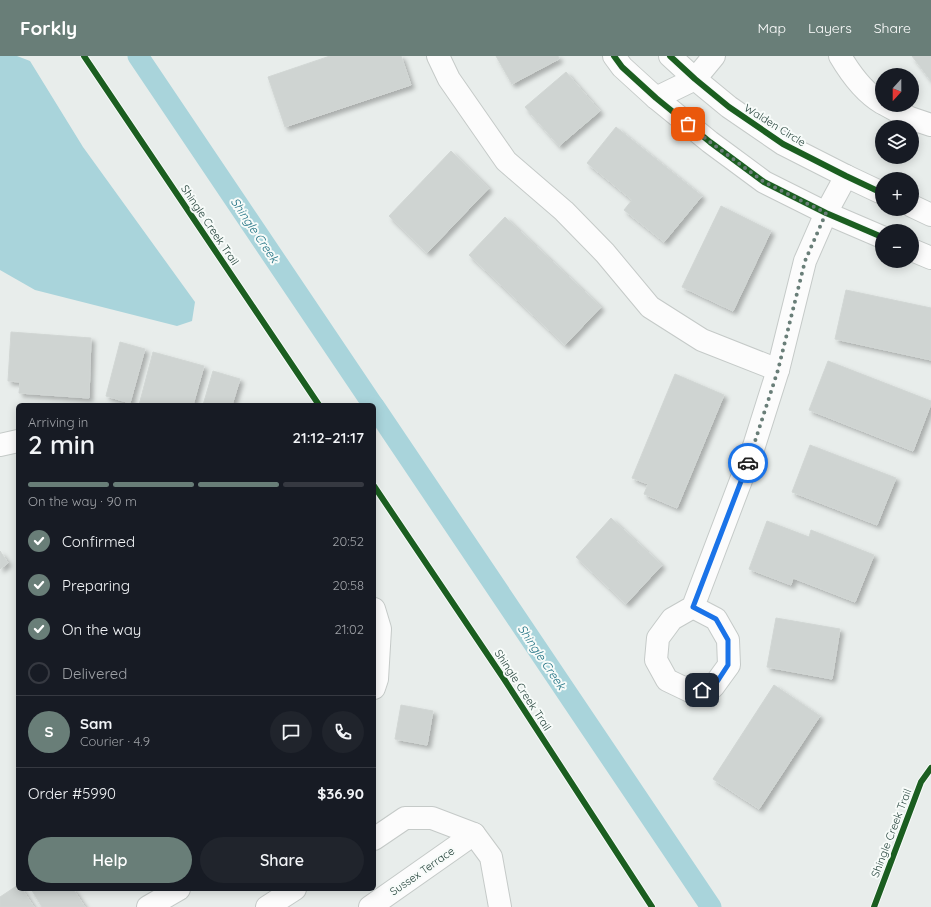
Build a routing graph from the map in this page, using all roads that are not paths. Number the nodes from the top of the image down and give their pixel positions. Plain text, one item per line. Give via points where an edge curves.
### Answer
1 (438, 56) edge
2 (614, 56) edge
3 (714, 56) edge
4 (840, 56) edge
5 (674, 57) edge
6 (695, 79) junction
7 (656, 98) junction
8 (875, 99) edge
9 (899, 112) edge
10 (931, 124) edge
11 (846, 176) junction
12 (875, 190) edge
13 (919, 209) edge
14 (826, 213) junction
15 (931, 215) edge
16 (875, 234) edge
17 (919, 253) edge
18 (931, 258) edge
19 (778, 370) junction
20 (16, 441) edge
21 (0, 445) edge
22 (693, 607) dead end
23 (376, 616) edge
24 (376, 682) edge
25 (474, 834) junction
26 (376, 837) edge
27 (176, 891) edge
28 (292, 891) edge
29 (148, 907) edge
30 (267, 907) edge
31 (370, 907) edge
32 (500, 907) edge

1 - 19 street via 449,79 506,161 564,211 605,253 650,307 702,340
2 - 7 street
3 - 6 street
4 - 8 street
5 - 6 street, Walden Circle
5 - 7 street
6 - 7 street
6 - 11 street, Walden Circle via 729,107 784,144
7 - 14 street via 764,182
9 - 10 street
11 - 12 street, Walden Circle
11 - 14 street
13 - 15 street
14 - 16 street
14 - 19 street via 805,261
17 - 18 street
19 - 22 street via 754,446
20 - 21 street
23 - 24 street via 380,629
25 - 26 street via 432,818 406,818
25 - 31 street, Sussex Terrace
25 - 32 street via 491,857
27 - 29 street
28 - 30 street

